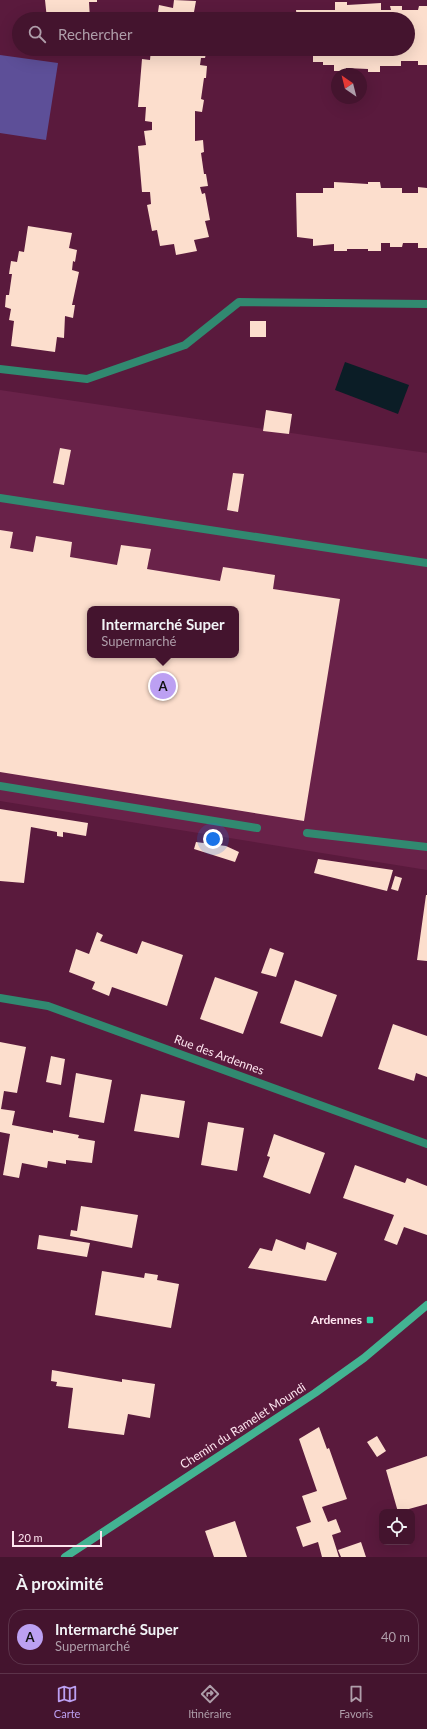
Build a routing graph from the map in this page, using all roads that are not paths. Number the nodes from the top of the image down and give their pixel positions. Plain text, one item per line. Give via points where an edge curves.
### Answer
1 (427, 304) edge
2 (0, 369) edge
3 (0, 498) edge
4 (427, 563) edge
5 (0, 786) edge
6 (257, 828) dead end
7 (308, 833) dead end
8 (427, 847) edge
9 (0, 998) edge
10 (427, 1144) edge
11 (427, 1305) edge
12 (65, 1557) edge

1 - 2 street via 239,302 185,345 87,379
3 - 4 street
5 - 6 street
7 - 8 street
9 - 10 street, Rue des Ardennes via 48,1006
11 - 12 main road, Chemin du Ramelet Moundi via 364,1358 315,1394

